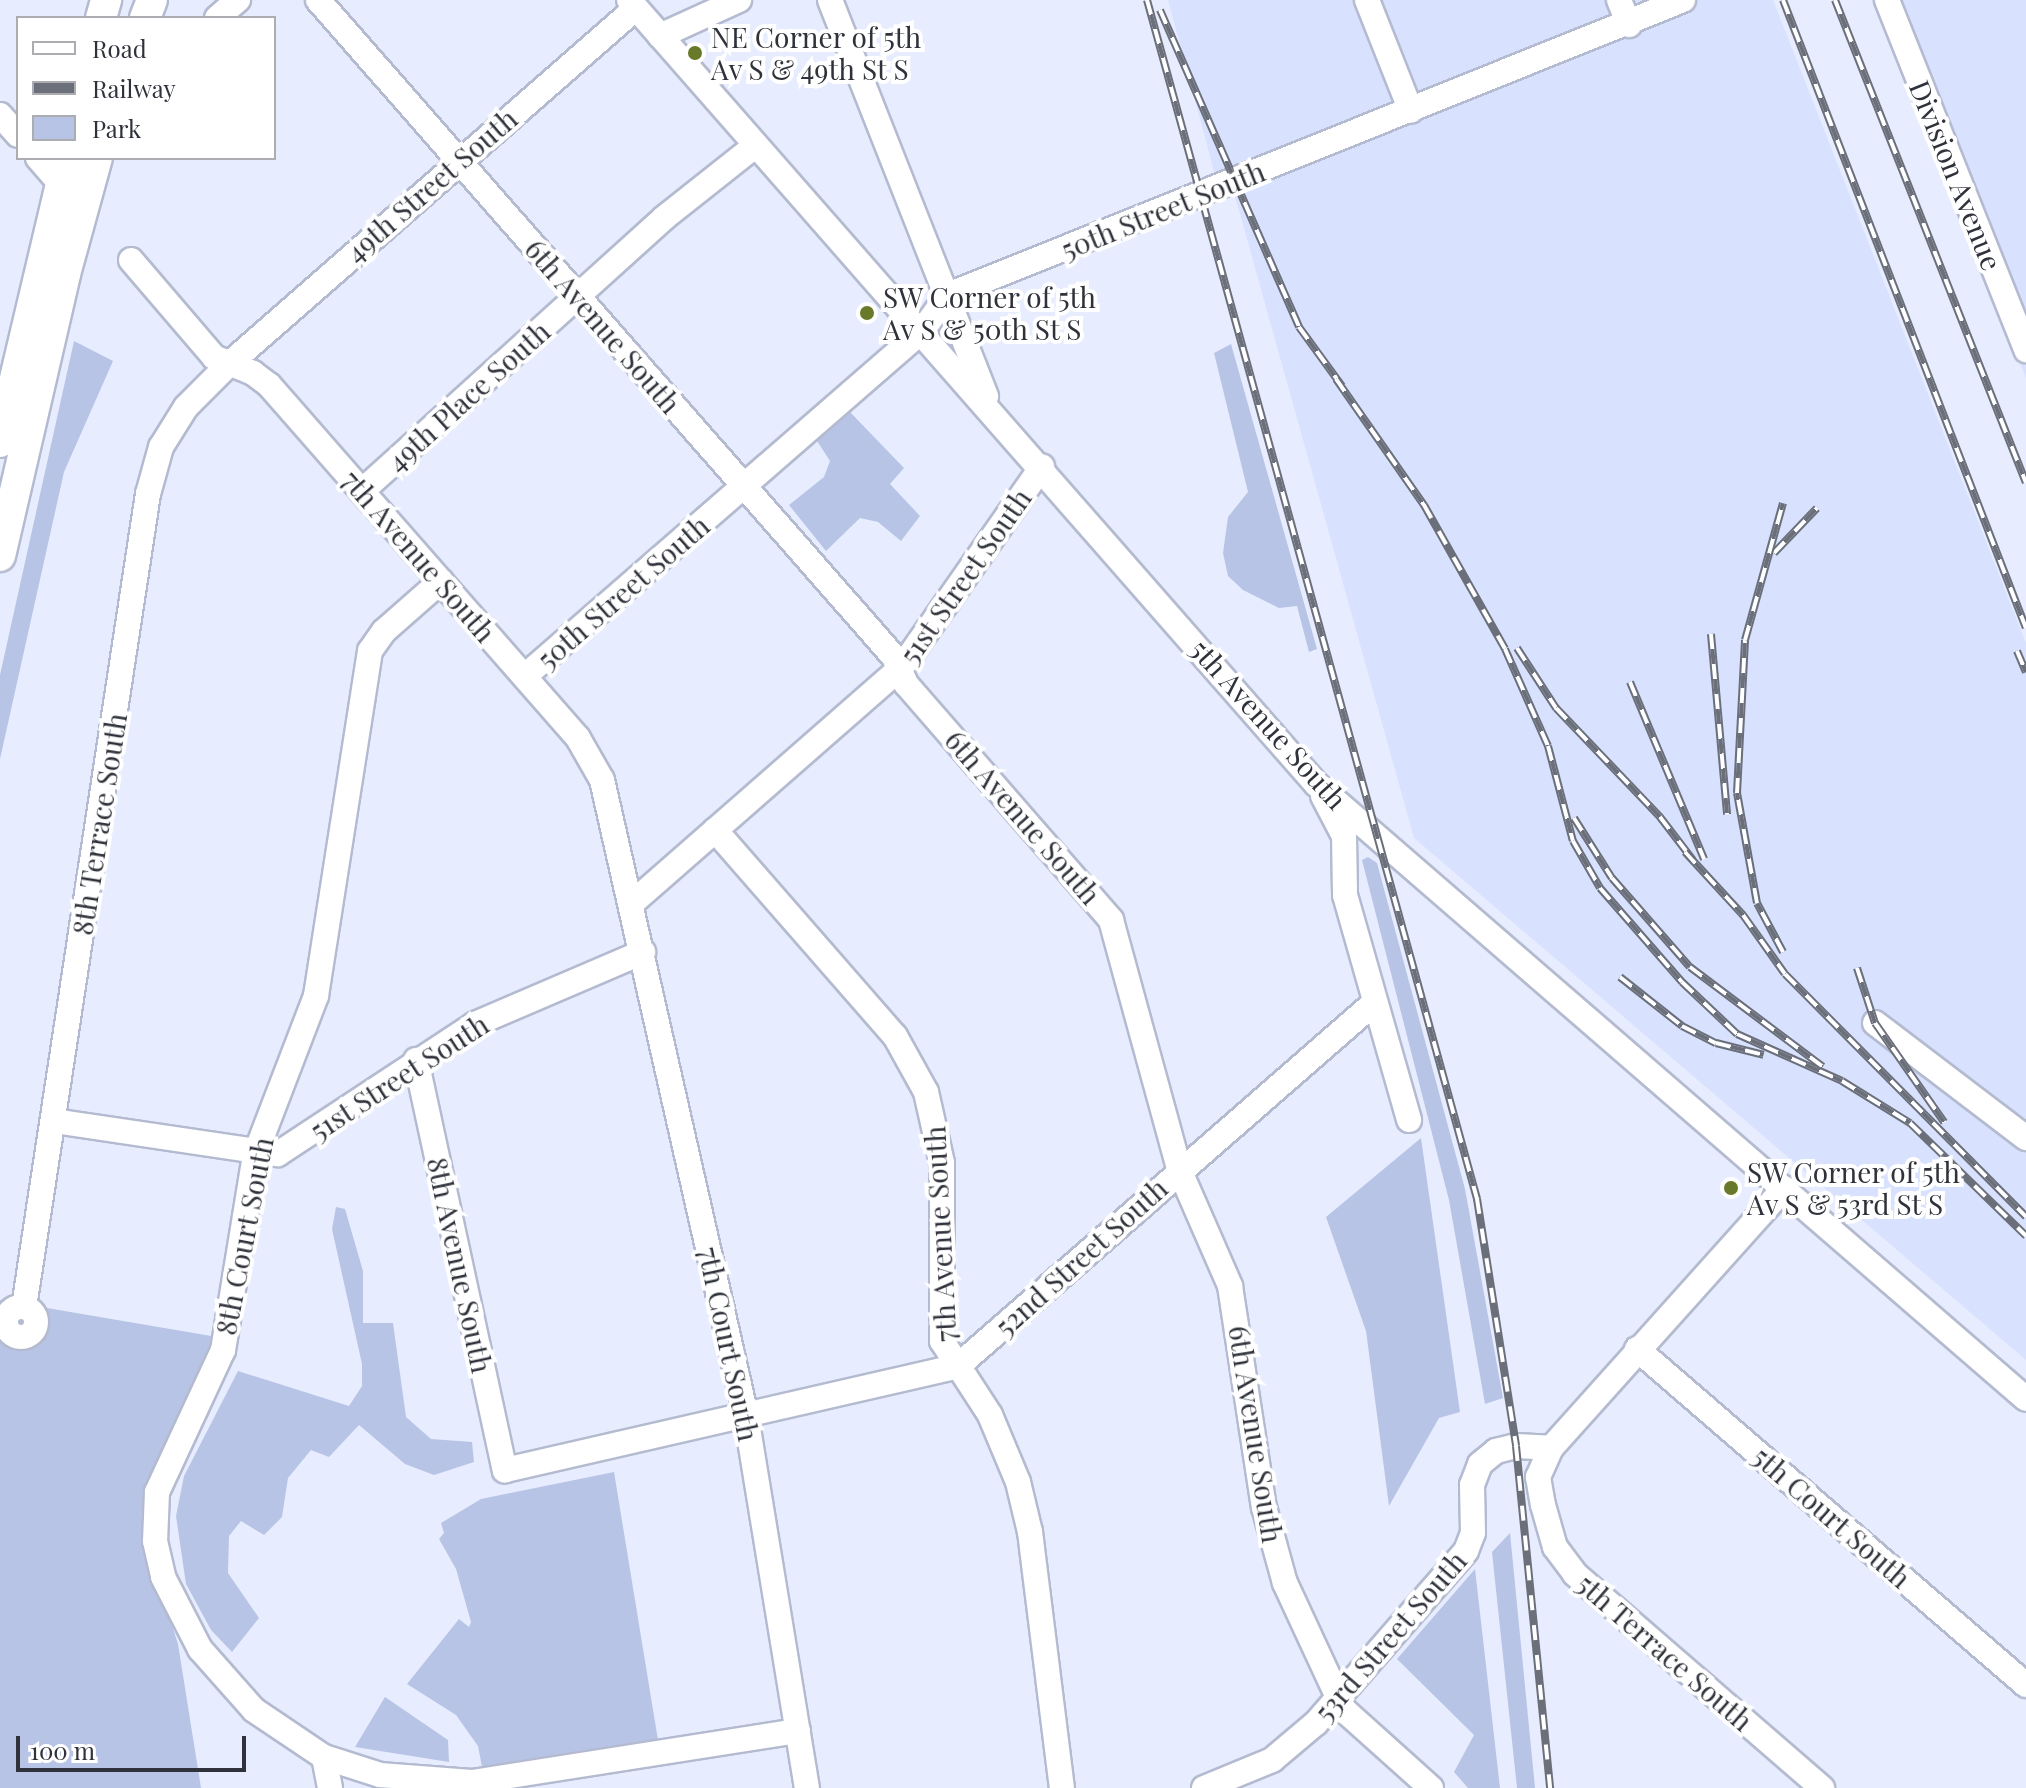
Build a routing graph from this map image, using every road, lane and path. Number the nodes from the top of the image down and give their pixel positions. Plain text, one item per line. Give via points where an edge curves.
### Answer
1 (238, 0) edge
2 (318, 0) edge
3 (739, 0) edge
4 (830, 0) edge
5 (1367, 0) edge
6 (1619, 0) edge
7 (1683, 0) edge
8 (1887, 0) edge
9 (632, 4) edge
10 (219, 16) edge
11 (1629, 25) junction
12 (660, 36) junction
13 (1411, 111) junction
14 (756, 145) junction
15 (42, 160) edge
16 (96, 160) edge
17 (460, 162) junction
18 (63, 170) edge
19 (131, 260) dead end
20 (948, 295) junction
21 (578, 298) junction
22 (922, 331) junction
23 (2026, 350) edge
24 (228, 365) junction
25 (991, 410) junction
26 (0, 442) edge
27 (1042, 467) junction
28 (743, 488) junction
29 (362, 491) junction
30 (0, 556) edge
31 (441, 581) junction
32 (901, 668) junction
33 (525, 676) junction
34 (1316, 784) junction
35 (715, 830) junction
36 (631, 904) junction
37 (643, 952) junction
38 (1374, 1003) junction
39 (1875, 1023) dead end
40 (416, 1060) junction
41 (1409, 1120) dead end
42 (54, 1121) junction
43 (2026, 1138) edge
44 (255, 1155) junction
45 (1179, 1169) junction
46 (1784, 1188) junction
47 (24, 1307) dead end
48 (1637, 1349) junction
49 (958, 1366) junction
50 (2026, 1399) edge
51 (746, 1416) junction
52 (1551, 1448) junction
53 (505, 1470) joint
54 (2026, 1685) edge
55 (1338, 1699) junction
56 (798, 1731) junction
57 (324, 1757) junction
58 (557, 1779) edge
59 (330, 1788) edge
60 (807, 1788) edge
61 (1062, 1788) edge
62 (1204, 1788) edge
63 (1431, 1788) edge
64 (1822, 1788) edge

1 - 10 street
2 - 17 street, 6th Avenue South
3 - 12 street
4 - 20 street
5 - 13 street
6 - 11 street
7 - 11 street, 50th Street South
8 - 23 street, Division Avenue
9 - 12 street, 5th Avenue South
9 - 17 street, 49th Street South
11 - 13 street, 50th Street South
12 - 14 street, 5th Avenue South
13 - 20 street, 50th Street South
14 - 21 street, 49th Place South via 664,218
14 - 22 street, 5th Avenue South
15 - 18 street
16 - 30 main road
17 - 21 street, 6th Avenue South
17 - 24 street, 49th Street South
18 - 26 main road
19 - 24 street, 7th Avenue South via 214,357
20 - 22 street, 50th Street South
20 - 25 street
21 - 28 street, 6th Avenue South
21 - 29 street, 49th Place South
22 - 25 street, 5th Avenue South
22 - 28 street, 50th Street South
24 - 29 street, 7th Avenue South via 269,385
24 - 42 street, 8th Terrace South via 176,419 151,477
25 - 27 street, 5th Avenue South
27 - 32 street, 51st Street South
27 - 34 street, 5th Avenue South
28 - 32 street, 6th Avenue South
28 - 33 street, 50th Street South
29 - 31 street, 7th Avenue South
31 - 33 street, 7th Avenue South
31 - 44 street, 8th Court South via 384,631 370,651 316,996
32 - 35 street, 51st Street South
32 - 45 street, 6th Avenue South via 906,684 1111,920
33 - 36 street, 7th Avenue South via 595,765
34 - 38 street via 1344,836 1345,895
34 - 46 street, 5th Avenue South
35 - 36 street, 51st Street South
35 - 49 street, 7th Avenue South via 895,1036 917,1072 940,1145 941,1334 947,1355
36 - 37 street, 7th Court South
37 - 40 street, 51st Street South via 497,1013
37 - 51 street, 7th Court South
38 - 41 street
38 - 45 street, 52nd Street South
39 - 43 street
40 - 44 street, 51st Street South via 291,1149
40 - 53 street, 8th Avenue South
42 - 44 street, 51st Street South
42 - 47 street, 8th Terrace South
44 - 57 street, 8th Court South via 227,1333 209,1384 161,1477 155,1541 174,1602 216,1671 275,1727
45 - 49 street, 52nd Street South
45 - 55 street, 6th Avenue South via 1230,1286 1276,1558
46 - 48 street
46 - 50 street, 5th Avenue South
48 - 52 street
48 - 54 street, 5th Court South
49 - 51 street, 52nd Street South
49 - 61 street, 7th Avenue South via 1001,1436 1025,1507
51 - 53 street, 52nd Street South
51 - 56 street, 7th Court South
52 - 55 street, 53rd Street South via 1516,1446 1496,1451 1480,1464 1472,1485 1473,1533 1466,1551
52 - 64 street, 5th Terrace South via 1538,1477 1543,1505 1555,1547 1575,1574
55 - 62 street, 53rd Street South via 1272,1760
55 - 63 street, 6th Avenue South via 1352,1718
56 - 58 street
56 - 60 street, 7th Court South
57 - 58 street via 380,1775 439,1783
57 - 59 street

